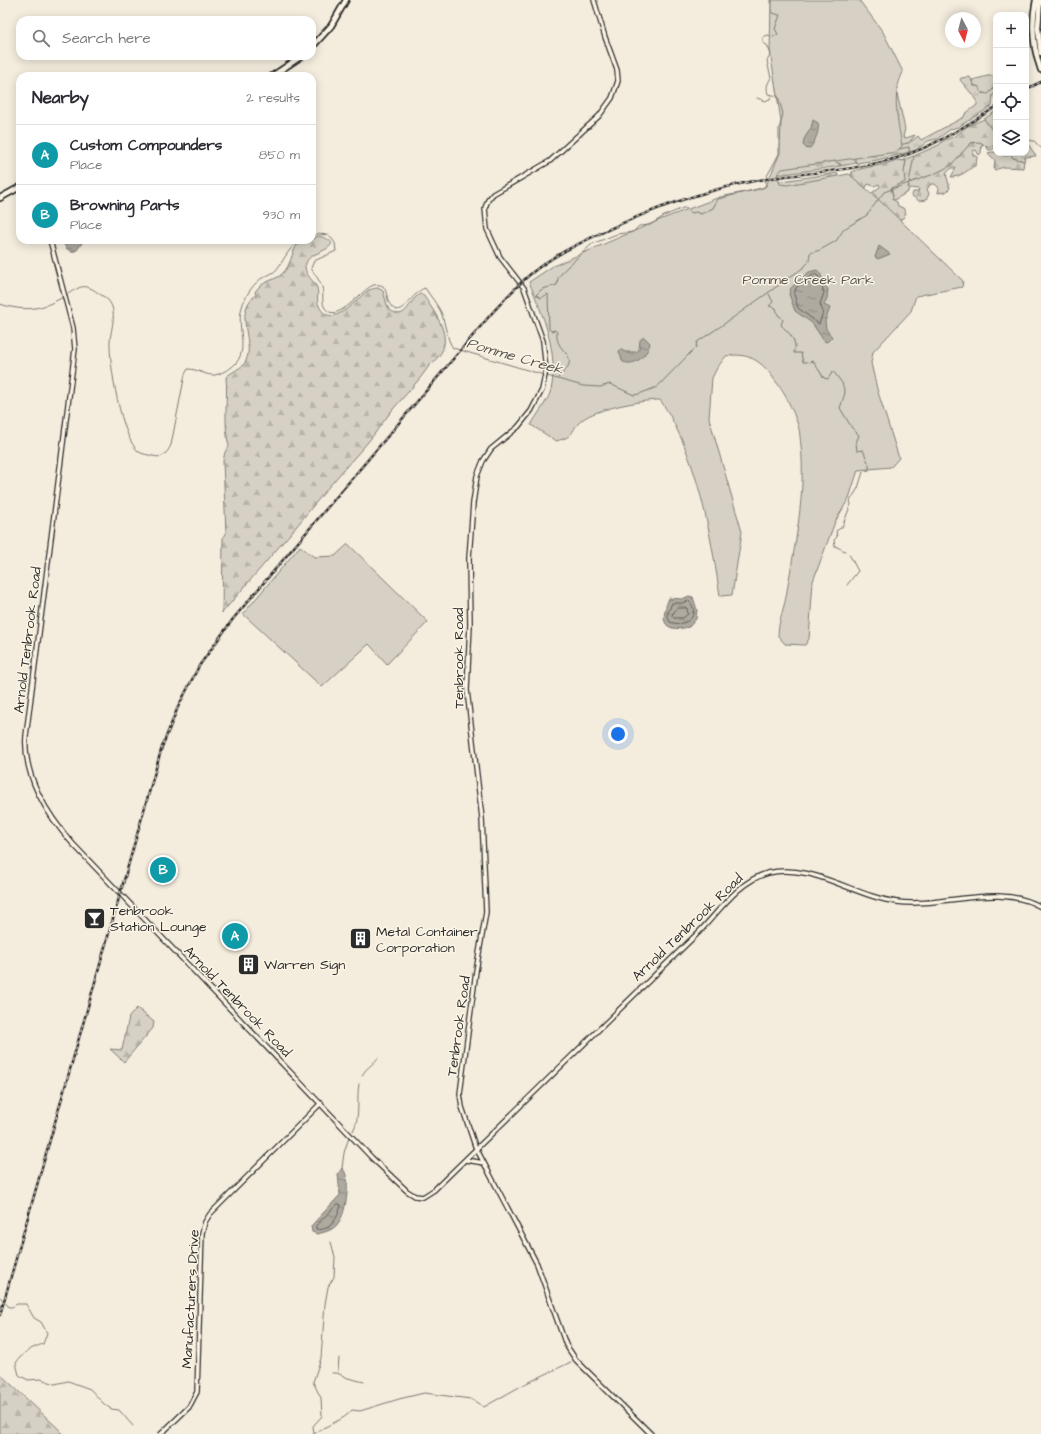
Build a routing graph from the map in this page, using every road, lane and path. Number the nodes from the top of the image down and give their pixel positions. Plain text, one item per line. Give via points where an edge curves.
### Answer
1 (346, 0) edge
2 (594, 0) edge
3 (1036, 0) edge
4 (1040, 0) edge
5 (316, 43) edge
6 (1041, 53) edge
7 (296, 60) edge
8 (1041, 70) edge
9 (278, 72) edge
10 (16, 189) edge
11 (0, 198) edge
12 (51, 244) edge
13 (1041, 907) edge
14 (321, 1103) junction
15 (472, 1139) junction
16 (484, 1142) junction
17 (477, 1149) junction
18 (466, 1160) junction
19 (484, 1163) junction
20 (161, 1434) edge
21 (650, 1434) edge

1 - 5 main road via 331,26
2 - 15 street, Tenbrook Road via 617,70 618,81 612,98 599,116 550,161 493,194 484,212 487,229 495,247 523,286 546,351 545,378 534,408 520,425 491,449 483,461 476,483 470,540 467,690 482,818 486,912 460,1087 462,1107
3 - 8 main road via 1033,28
4 - 6 main road via 1038,28
7 - 9 main road
10 - 11 main road
12 - 14 street, Arnold Tenbrook Road via 71,321 74,356 26,736 26,757 30,774 46,806 73,844
13 - 16 street, Arnold Tenbrook Road via 1023,899 1004,896 903,903 872,897 799,871 761,875 738,891
14 - 18 street, Arnold Tenbrook Road via 386,1172 414,1196 423,1197 430,1194
14 - 20 street, Manufacturers Drive via 205,1222 202,1235 197,1392 189,1407
15 - 16 street via 478,1143
15 - 17 street, Tenbrook Road
16 - 17 street, Arnold Tenbrook Road
17 - 18 street, Arnold Tenbrook Road
17 - 19 street, Tenbrook Road
18 - 19 street
19 - 21 street, Tenbrook Road via 537,1264 569,1350

